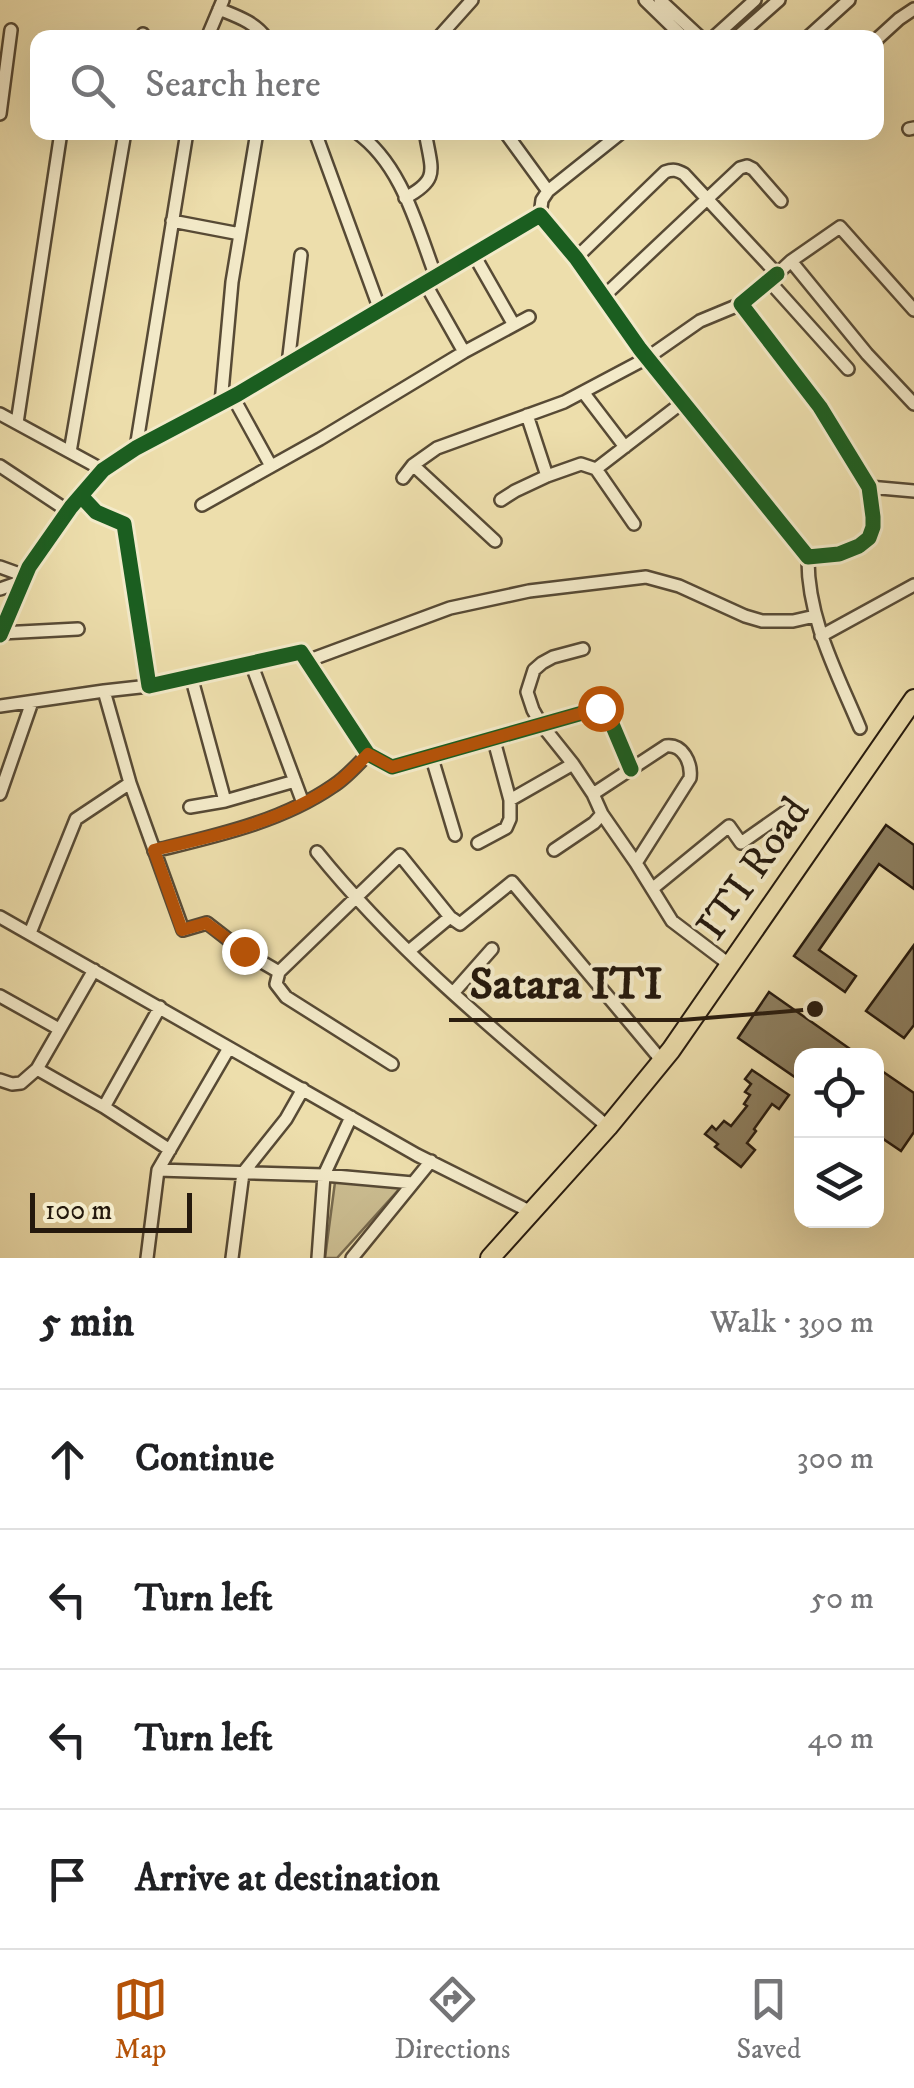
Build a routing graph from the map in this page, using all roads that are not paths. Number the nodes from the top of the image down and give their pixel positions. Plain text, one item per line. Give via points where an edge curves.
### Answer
1 (472, 0) edge
2 (646, 0) edge
3 (660, 0) edge
4 (755, 0) edge
5 (779, 0) edge
6 (849, 0) edge
7 (221, 4) edge
8 (914, 9) edge
9 (11, 30) dead end
10 (210, 30) edge
11 (260, 30) edge
12 (445, 30) edge
13 (676, 30) edge
14 (692, 30) edge
15 (722, 30) edge
16 (745, 30) edge
17 (816, 30) edge
18 (884, 33) edge
19 (1, 94) edge
20 (0, 114) edge
21 (60, 140) edge
22 (124, 140) edge
23 (186, 140) edge
24 (256, 140) edge
25 (318, 140) edge
26 (366, 140) edge
27 (427, 140) edge
28 (511, 140) edge
29 (612, 140) edge
30 (548, 191) junction
31 (405, 198) junction
32 (705, 199) junction
33 (781, 202) dead end
34 (540, 215) junction
35 (172, 221) junction
36 (240, 234) junction
37 (474, 255) junction
38 (301, 256) dead end
39 (576, 258) junction
40 (791, 261) junction
41 (773, 278) junction
42 (430, 280) junction
43 (603, 296) junction
44 (742, 304) junction
45 (380, 310) junction
46 (914, 310) edge
47 (528, 317) dead end
48 (514, 325) junction
49 (464, 352) junction
50 (648, 358) junction
51 (288, 364) junction
52 (848, 369) dead end
53 (583, 392) junction
54 (227, 400) junction
55 (684, 402) junction
56 (914, 404) edge
57 (0, 414) edge
58 (526, 414) junction
59 (17, 424) junction
60 (625, 447) junction
61 (136, 448) junction
62 (70, 452) junction
63 (413, 465) junction
64 (0, 466) edge
65 (271, 466) junction
66 (596, 469) junction
67 (103, 470) junction
68 (547, 476) junction
69 (402, 478) dead end
70 (869, 487) junction
71 (914, 491) edge
72 (81, 496) junction
73 (502, 500) dead end
74 (202, 504) dead end
75 (68, 512) junction
76 (634, 524) dead end
77 (495, 541) dead end
78 (808, 558) junction
79 (0, 567) edge
80 (24, 579) junction
81 (914, 585) edge
82 (0, 589) edge
83 (815, 616) junction
84 (78, 629) dead end
85 (0, 634) edge
86 (822, 636) junction
87 (583, 649) dead end
88 (308, 661) junction
89 (251, 663) junction
90 (190, 676) junction
91 (150, 686) junction
92 (104, 691) junction
93 (914, 698) edge
94 (32, 702) junction
95 (0, 706) edge
96 (542, 724) junction
97 (860, 728) dead end
98 (493, 737) junction
99 (368, 754) junction
100 (431, 755) junction
101 (573, 764) junction
102 (631, 770) junction
103 (295, 780) junction
104 (130, 783) junction
105 (0, 794) edge
106 (593, 794) junction
107 (510, 800) junction
108 (225, 801) junction
109 (303, 803) junction
110 (190, 807) dead end
111 (788, 810) dead end
112 (602, 814) junction
113 (455, 835) dead end
114 (478, 843) dead end
115 (154, 850) junction
116 (554, 850) dead end
117 (317, 852) dead end
118 (636, 863) junction
119 (652, 889) junction
120 (354, 898) junction
121 (0, 917) edge
122 (450, 917) junction
123 (30, 933) junction
124 (492, 950) dead end
125 (409, 951) junction
126 (730, 966) junction
127 (94, 970) junction
128 (278, 972) junction
129 (453, 994) junction
130 (0, 996) edge
131 (160, 1007) junction
132 (59, 1028) junction
133 (229, 1048) junction
134 (662, 1061) junction
135 (392, 1064) dead end
136 (37, 1069) junction
137 (0, 1080) edge
138 (303, 1089) junction
139 (104, 1107) junction
140 (350, 1116) junction
141 (608, 1127) junction
142 (170, 1150) junction
143 (431, 1161) junction
144 (158, 1170) junction
145 (243, 1173) junction
146 (324, 1175) junction
147 (413, 1183) junction
148 (531, 1212) junction
149 (147, 1258) edge
150 (232, 1258) edge
151 (318, 1258) edge
152 (352, 1258) edge
153 (490, 1258) edge

1 - 12 street
2 - 13 street
3 - 14 street
4 - 15 street
5 - 16 street
6 - 17 street
7 - 10 street
7 - 11 street
8 - 18 street
9 - 19 street
19 - 20 street
21 - 59 street
22 - 62 street
23 - 35 street
24 - 36 street
25 - 45 street
26 - 31 street via 380,152
27 - 31 street via 432,171 426,187
28 - 30 street
29 - 30 street
30 - 34 street
31 - 42 street
32 - 33 street via 747,166
32 - 39 street via 684,174 665,172
32 - 41 street
32 - 43 street
34 - 37 street
34 - 39 street
35 - 36 street
35 - 61 street
36 - 54 street
37 - 42 street
37 - 48 street
38 - 51 street
39 - 43 street
40 - 41 street
40 - 46 street via 840,227
40 - 56 street
41 - 44 street
41 - 52 street
42 - 45 street
42 - 49 street
43 - 50 street
44 - 50 street via 700,321
44 - 70 street via 820,407
45 - 51 street
47 - 48 street
48 - 49 street
49 - 65 street
50 - 53 street
50 - 55 street
51 - 54 street
53 - 58 street
53 - 60 street
54 - 61 street
54 - 65 street
55 - 60 street
55 - 78 street
57 - 59 street
58 - 63 street via 449,442
58 - 68 street
59 - 62 street
60 - 66 street
61 - 67 street
62 - 67 street
63 - 69 street
63 - 77 street
64 - 75 street
65 - 74 street
66 - 68 street via 581,464
66 - 76 street
67 - 72 street
68 - 73 street
70 - 71 street
70 - 78 street via 868,538 839,554
72 - 75 street
72 - 91 street via 96,512 124,524
75 - 80 street
78 - 83 street
79 - 80 street
80 - 82 street
80 - 85 street
81 - 86 street
83 - 86 street
83 - 88 street via 762,621 646,577 450,608
84 - 85 street
86 - 97 street
87 - 96 street via 534,670 528,698
88 - 89 street via 301,652
88 - 99 street
89 - 90 street
89 - 103 street
90 - 91 street
90 - 108 street
91 - 92 street
92 - 94 street
92 - 104 street
93 - 126 main road, ITI Road
94 - 95 street
94 - 105 street
96 - 98 street
96 - 101 street
96 - 102 street via 604,710
98 - 100 street
98 - 107 street
99 - 100 street via 392,767
99 - 109 street
100 - 113 street
101 - 106 street
101 - 107 street
102 - 106 street
102 - 118 street via 671,745 691,772
103 - 108 street
103 - 109 street
104 - 115 street
104 - 123 street via 76,818
106 - 112 street
107 - 114 street via 506,828
108 - 110 street
109 - 115 street
111 - 119 street via 741,843 729,826
112 - 116 street
112 - 118 street
115 - 128 street via 182,930 206,923
117 - 120 street
118 - 119 street
119 - 126 street via 672,921
120 - 122 street via 400,854
120 - 125 street
120 - 128 street
121 - 123 street
122 - 125 street
122 - 134 street via 460,924 512,882
123 - 127 street
124 - 129 street
125 - 129 street
126 - 134 main road, ITI Road
127 - 131 street
127 - 132 street
128 - 135 street via 276,984 286,996
129 - 141 street
130 - 132 street
131 - 133 street
131 - 139 street
132 - 136 street
133 - 138 street
133 - 142 street
134 - 141 main road, ITI Road
136 - 137 street via 21,1084
136 - 139 street
138 - 140 street
138 - 145 street
139 - 142 street
140 - 143 street
140 - 146 street
141 - 148 main road, ITI Road
142 - 144 street
143 - 147 street
143 - 148 street
144 - 145 street
144 - 149 street
145 - 146 street
145 - 150 street
146 - 147 street
146 - 151 street
147 - 152 street
148 - 153 main road, ITI Road

